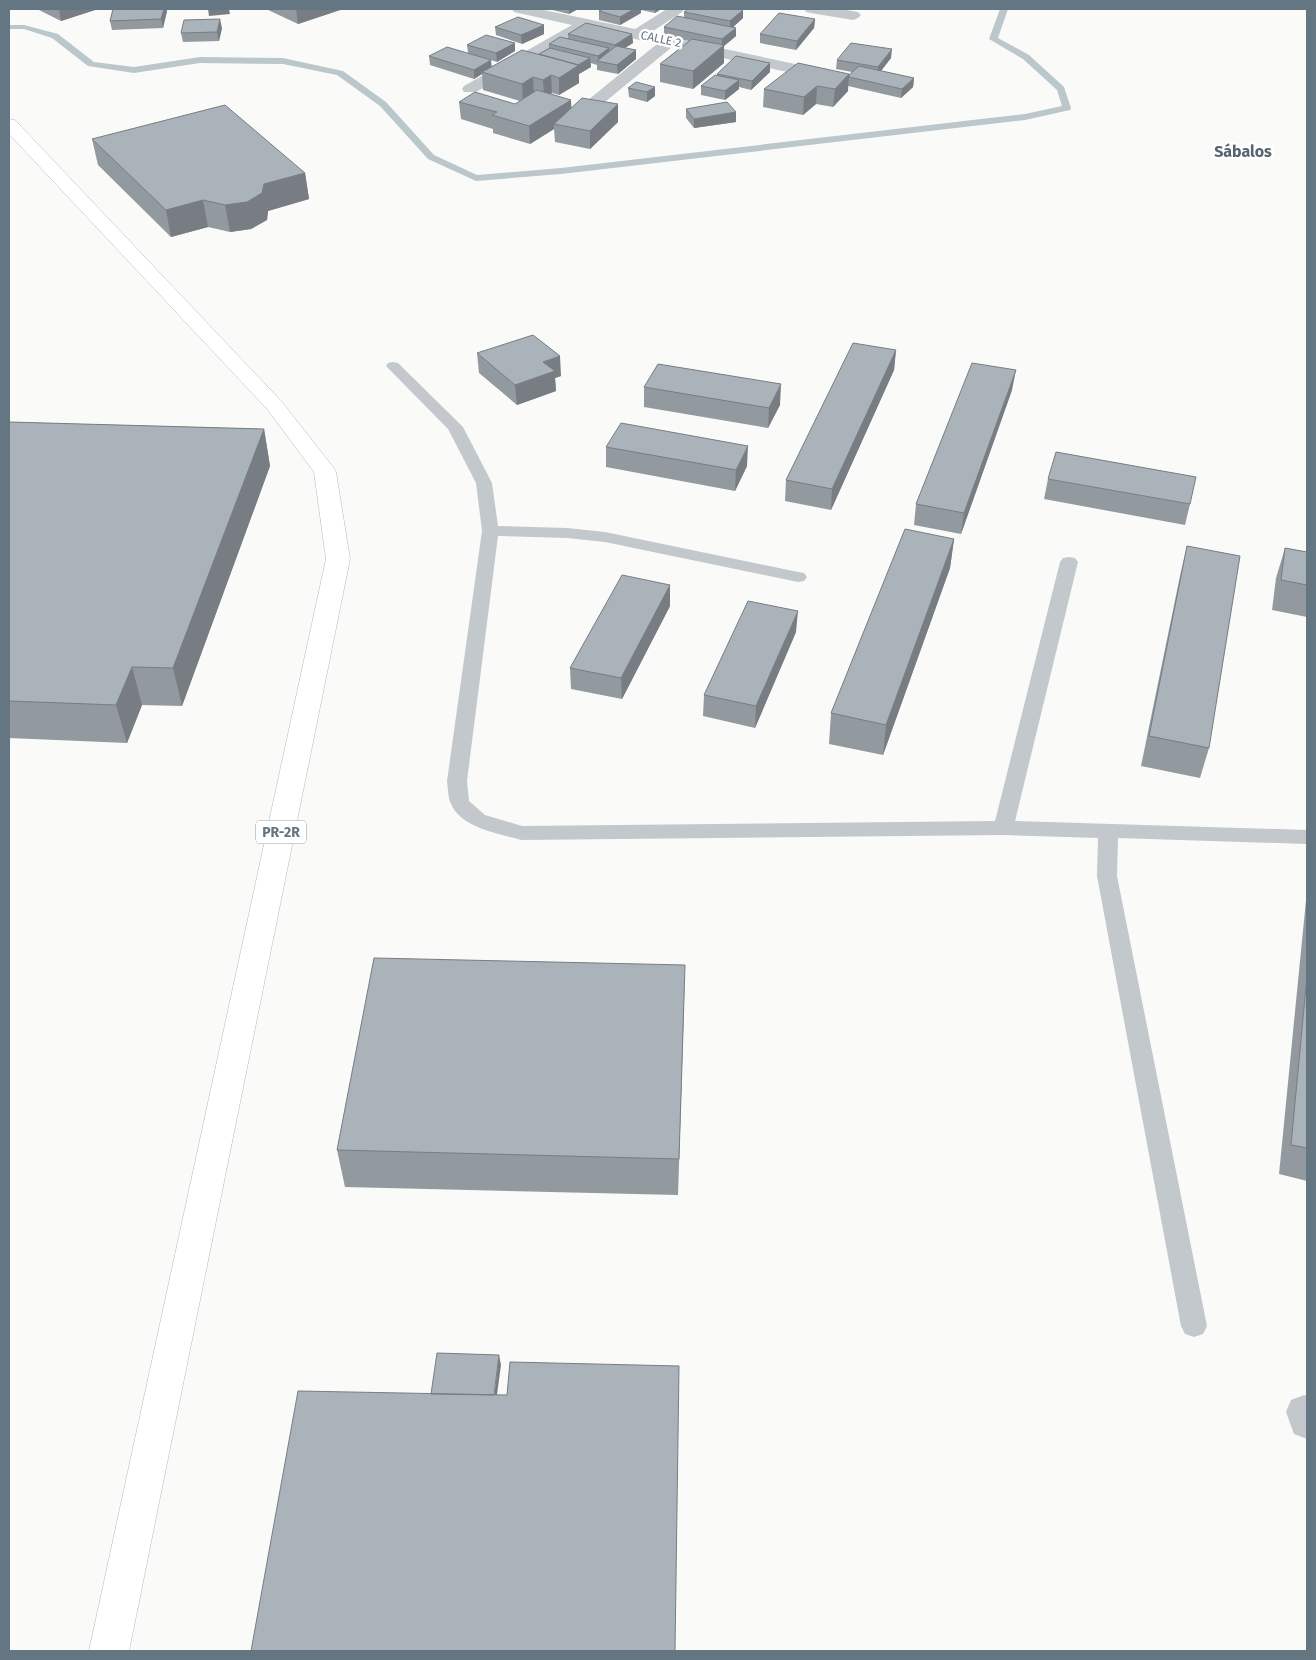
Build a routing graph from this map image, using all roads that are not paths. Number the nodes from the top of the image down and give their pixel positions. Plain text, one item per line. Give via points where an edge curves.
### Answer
1 (519, 9) edge
2 (677, 9) edge
3 (811, 9) edge
4 (853, 15) dead end
5 (588, 23) junction
6 (638, 34) junction
7 (670, 41) junction
8 (832, 77) edge
9 (470, 89) dead end
10 (594, 103) edge
11 (9, 124) edge
12 (393, 366) dead end
13 (490, 531) junction
14 (1069, 562) dead end
15 (798, 577) dead end
16 (1004, 828) junction
17 (1108, 831) junction
18 (1307, 837) edge
19 (1194, 1326) dead end
20 (109, 1651) edge

1 - 5 street, CALLE 2
2 - 6 street
3 - 4 street
5 - 6 street, CALLE 2
5 - 9 street
6 - 7 street, CALLE 2
7 - 8 street, CALLE 2
7 - 10 street
11 - 20 main road, PR-2R via 275,406 326,472 338,559
12 - 13 lane via 455,426 484,483
13 - 15 lane via 605,537
13 - 16 lane via 457,781 460,803 478,820 522,833
14 - 16 lane
16 - 17 lane
17 - 18 lane
17 - 19 lane via 1106,876

